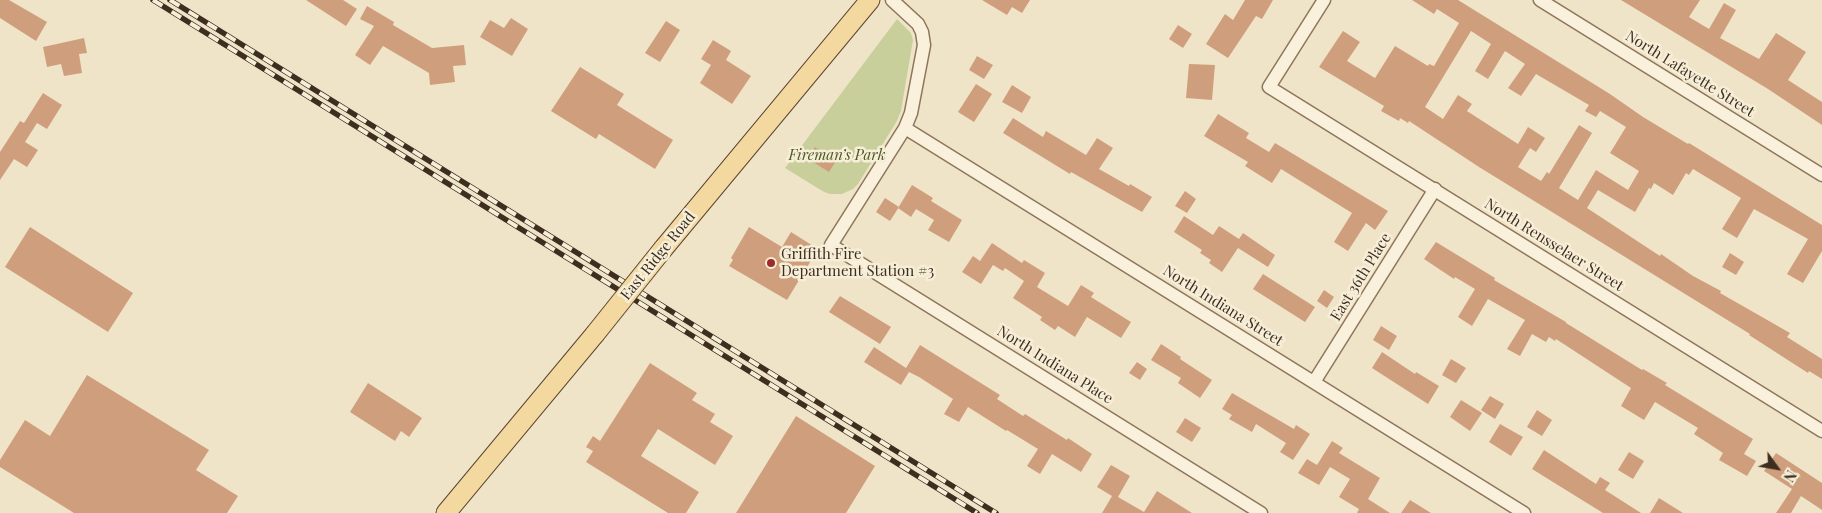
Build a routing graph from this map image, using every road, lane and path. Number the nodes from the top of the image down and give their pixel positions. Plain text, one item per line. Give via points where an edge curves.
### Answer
1 (870, 0) edge
2 (892, 0) edge
3 (1324, 0) edge
4 (1540, 0) edge
5 (905, 128) junction
6 (1822, 175) edge
7 (1435, 189) junction
8 (1314, 382) junction
9 (1822, 430) edge
10 (446, 513) edge
11 (1261, 513) edge
12 (1524, 513) edge

1 - 10 main road, East Ridge Road, bridge
2 - 5 street via 918,24 924,44 911,113
3 - 7 street, North Rensselaer Street via 1269,87
4 - 6 street, North Lafayette Street
5 - 8 street, North Indiana Street
5 - 11 street, North Indiana Place via 831,245
7 - 8 street, East 36th Place
7 - 9 street, North Rensselaer Street
8 - 12 street, North Indiana Street

